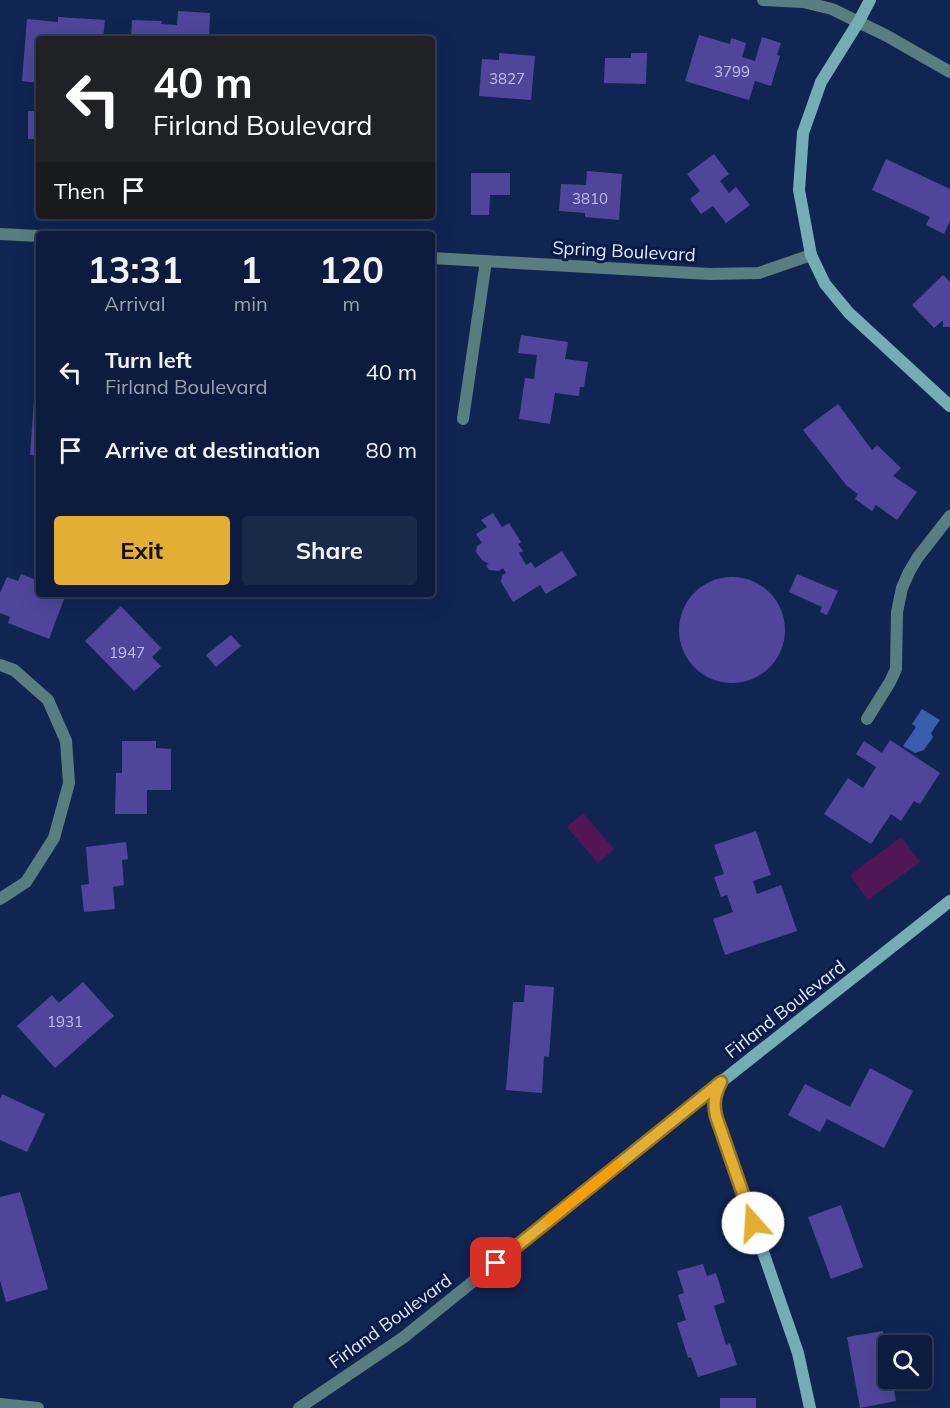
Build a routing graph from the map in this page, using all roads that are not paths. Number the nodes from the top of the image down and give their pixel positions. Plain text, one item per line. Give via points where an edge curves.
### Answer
1 (763, 0) edge
2 (870, 0) edge
3 (859, 21) junction
4 (950, 72) edge
5 (0, 234) edge
6 (36, 236) edge
7 (811, 255) junction
8 (435, 258) edge
9 (486, 261) junction
10 (950, 406) edge
11 (463, 419) dead end
12 (950, 516) edge
13 (0, 665) edge
14 (867, 719) dead end
15 (0, 899) edge
16 (950, 901) edge
17 (721, 1082) junction
18 (0, 1404) edge
19 (38, 1408) edge
20 (299, 1408) edge
21 (810, 1408) edge

1 - 3 street via 803,2
2 - 3 street
3 - 4 street
3 - 7 street via 821,82 803,133 799,190
5 - 6 street
7 - 9 street, Spring Boulevard via 759,273 710,274
7 - 10 street via 825,284 849,313
8 - 9 street, Spring Boulevard
9 - 11 street
12 - 14 street via 918,557 902,588 897,612 896,669
13 - 15 street via 14,670 48,700 66,741 69,783 54,838 26,882
16 - 17 street, Firland Boulevard
17 - 20 street, Firland Boulevard via 404,1337
17 - 21 street via 715,1094 716,1116 798,1353
18 - 19 street

